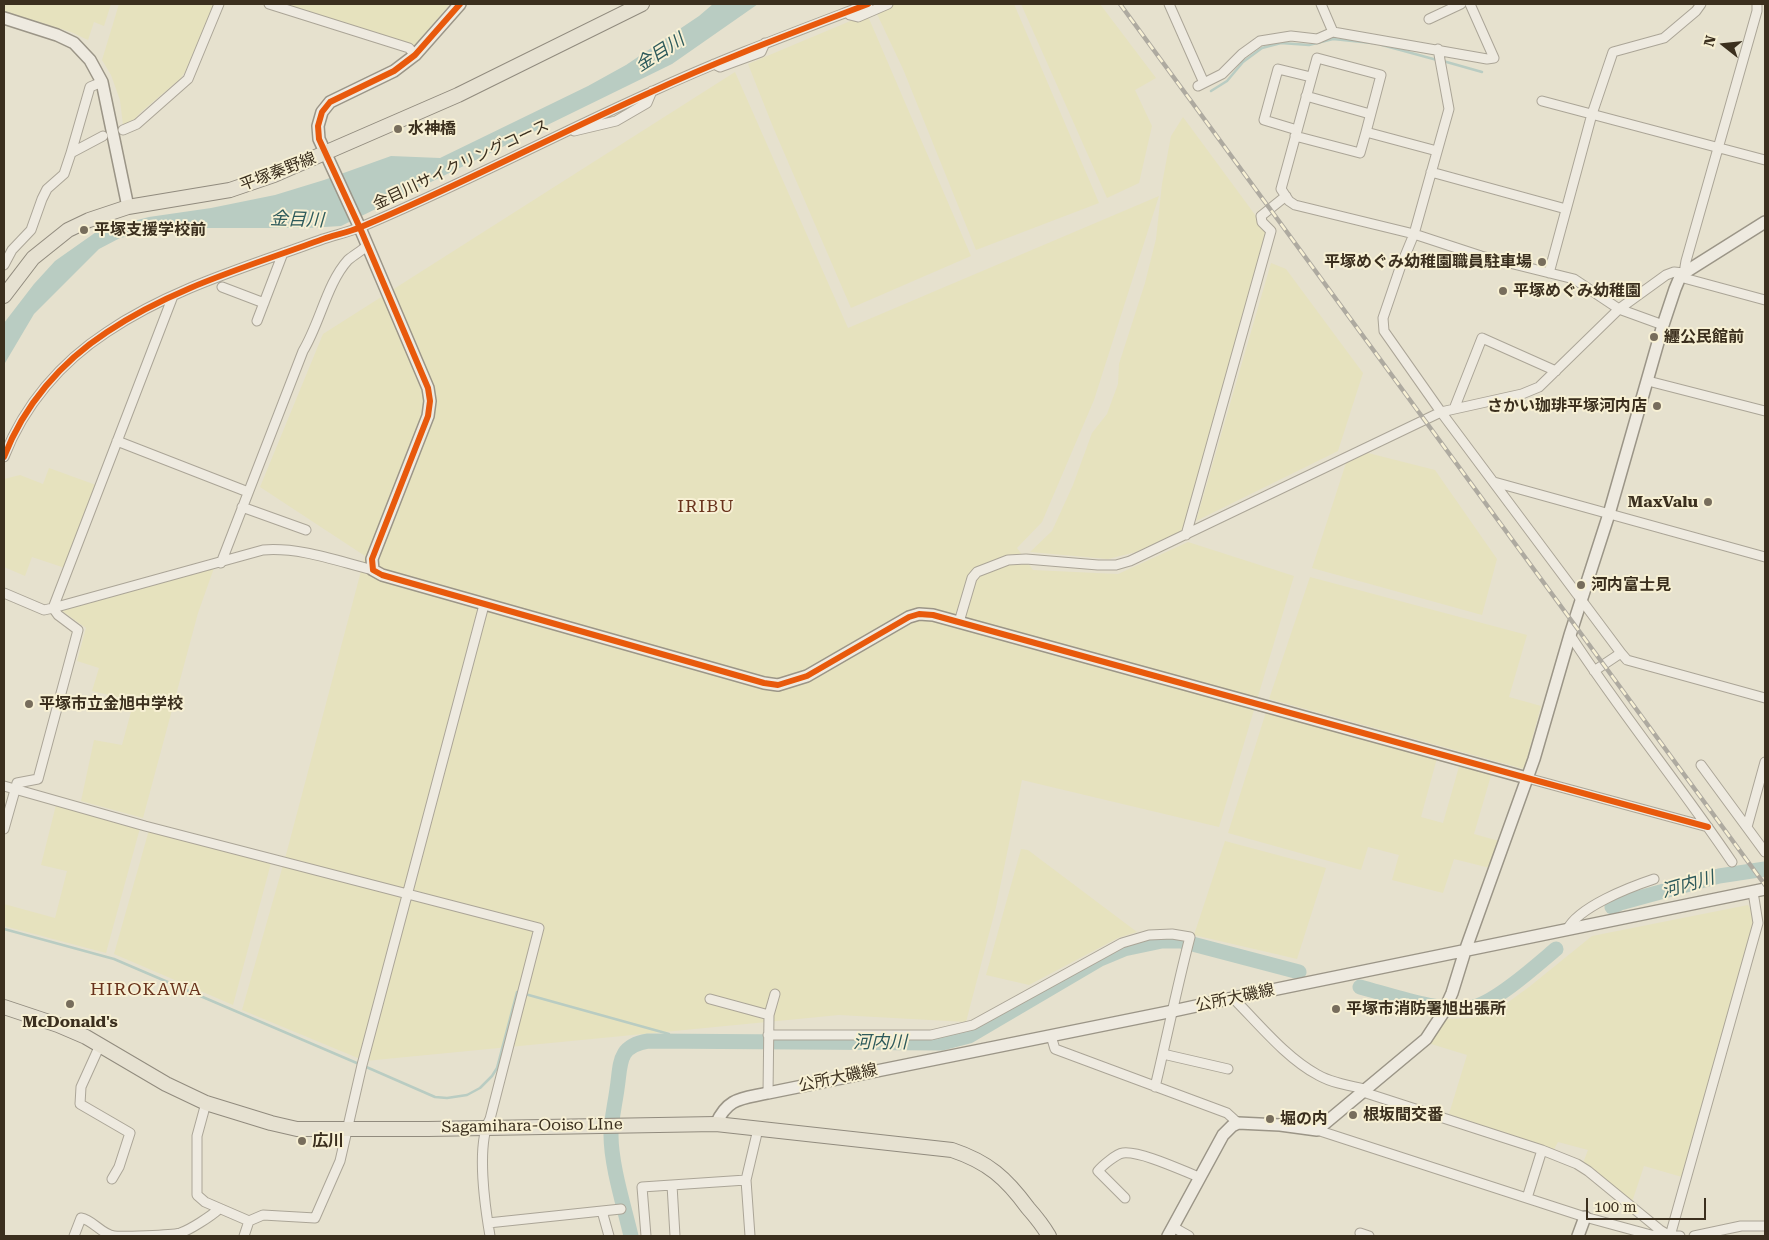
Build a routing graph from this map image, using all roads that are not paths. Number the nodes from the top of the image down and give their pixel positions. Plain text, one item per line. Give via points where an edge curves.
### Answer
1 (219, 4) edge
2 (269, 4) edge
3 (460, 4) edge
4 (642, 4) edge
5 (868, 4) edge
6 (888, 4) edge
7 (1169, 4) edge
8 (1321, 4) edge
9 (1461, 4) edge
10 (1470, 4) edge
11 (1701, 4) edge
12 (1757, 4) edge
13 (847, 12) junction
14 (4, 18) edge
15 (1429, 19) dead end
16 (1333, 32) junction
17 (1438, 49) junction
18 (415, 55) junction
19 (1311, 77) junction
20 (102, 82) junction
21 (1306, 96) junction
22 (1542, 100) dead end
23 (1370, 114) junction
24 (1592, 114) junction
25 (122, 130) dead end
26 (1366, 132) junction
27 (1296, 133) junction
28 (103, 136) dead end
29 (1717, 147) junction
30 (1437, 151) junction
31 (71, 152) junction
32 (327, 153) junction
33 (1765, 160) edge
34 (1431, 172) junction
35 (1286, 196) junction
36 (128, 207) junction
37 (1566, 209) junction
38 (1765, 222) edge
39 (360, 228) junction
40 (1414, 234) junction
41 (367, 246) junction
42 (283, 254) junction
43 (4, 265) edge
44 (1549, 273) junction
45 (1682, 275) junction
46 (222, 287) dead end
47 (4, 296) edge
48 (174, 296) junction
49 (1765, 300) edge
50 (264, 302) junction
51 (1619, 309) junction
52 (257, 321) dead end
53 (1663, 325) junction
54 (1556, 372) junction
55 (1648, 382) junction
56 (1765, 408) edge
57 (1454, 410) junction
58 (1441, 412) junction
59 (117, 441) junction
60 (4, 456) edge
61 (1494, 482) junction
62 (248, 492) junction
63 (242, 507) junction
64 (1609, 514) junction
65 (306, 530) dead end
66 (1186, 535) junction
67 (1765, 557) edge
68 (220, 563) junction
69 (372, 570) junction
70 (4, 593) edge
71 (1581, 600) junction
72 (484, 605) junction
73 (53, 608) junction
74 (959, 622) junction
75 (1570, 635) junction
76 (1621, 653) junction
77 (1594, 671) junction
78 (1765, 698) edge
79 (1765, 762) edge
80 (1701, 765) dead end
81 (1527, 778) junction
82 (4, 786) edge
83 (15, 790) junction
84 (1708, 827) junction
85 (1747, 828) junction
86 (4, 829) edge
87 (1765, 852) edge
88 (1732, 862) dead end
89 (1654, 879) dead end
90 (1765, 889) edge
91 (1753, 892) junction
92 (407, 894) junction
93 (1567, 930) junction
94 (1465, 951) junction
95 (775, 994) dead end
96 (1233, 998) junction
97 (710, 999) dead end
98 (4, 1007) edge
99 (1173, 1012) junction
100 (769, 1015) junction
101 (1051, 1036) junction
102 (768, 1038) junction
103 (100, 1045) junction
104 (1163, 1054) junction
105 (1228, 1070) dead end
106 (1155, 1087) junction
107 (1364, 1090) junction
108 (768, 1093) junction
109 (206, 1104) junction
110 (1238, 1123) junction
111 (716, 1124) junction
112 (485, 1127) junction
113 (346, 1129) junction
114 (758, 1129) junction
115 (1316, 1130) junction
116 (1542, 1150) junction
117 (1199, 1177) junction
118 (112, 1180) dead end
119 (746, 1180) junction
120 (672, 1185) junction
121 (1125, 1198) dead end
122 (1527, 1198) junction
123 (219, 1209) junction
124 (621, 1209) dead end
125 (602, 1211) junction
126 (1585, 1217) junction
127 (249, 1220) junction
128 (488, 1223) junction
129 (1765, 1226) edge
130 (1170, 1232) edge
131 (74, 1236) edge
132 (244, 1236) edge
133 (490, 1236) edge
134 (609, 1236) edge
135 (646, 1236) edge
136 (675, 1236) edge
137 (750, 1236) edge
138 (1049, 1236) edge
139 (1189, 1236) edge
140 (1578, 1236) edge
141 (1670, 1236) edge
142 (1680, 1236) edge
143 (1694, 1236) edge

1 - 25 street via 188,79 137,124
2 - 18 street via 409,48
3 - 18 street
4 - 32 main road, 平塚秦野線 via 466,91
5 - 13 street
6 - 13 street via 858,17
7 - 16 street via 1201,85 1222,74 1260,41 1291,36 1317,39
8 - 16 street
9 - 15 street
10 - 17 street via 1494,58
11 - 24 street via 1664,38 1612,52
12 - 29 street
13 - 39 street, 金目川サイクリングコース via 765,43 761,52 742,61 720,67 714,64 652,91 647,103 616,120 566,131
14 - 20 street via 74,43 90,60
16 - 17 street
17 - 30 street via 1449,109
18 - 32 street via 394,71 330,102 322,112 318,126 319,139
19 - 21 street
19 - 23 street via 1317,58 1380,75
19 - 27 street via 1278,69 1264,120
20 - 31 street via 90,87
20 - 36 street
21 - 23 street
21 - 27 street
22 - 24 street
23 - 26 street
24 - 29 street
24 - 37 street
26 - 27 street via 1360,153
26 - 30 street
27 - 35 street via 1281,189
28 - 31 street
29 - 33 street
29 - 45 street
30 - 34 street
31 - 43 street via 64,174 42,198 31,230 12,250
32 - 36 main road, 平塚秦野線 via 230,190
32 - 39 street
34 - 37 street
34 - 40 street
35 - 40 street via 1295,205
35 - 66 street via 1261,216 1271,231
36 - 47 main road, 平塚秦野線 via 89,220 52,241 33,258
37 - 44 street
38 - 45 street
39 - 41 street
39 - 42 street, 金目川サイクリングコース
40 - 44 street via 1481,256
40 - 58 street via 1383,318 1384,331
41 - 62 street via 349,260 333,282
41 - 69 street via 428,388 430,401 428,416 372,559
42 - 48 street, 金目川サイクリングコース
42 - 50 street
44 - 51 street via 1574,279
45 - 49 street
45 - 51 street via 1674,272 1666,275
45 - 53 street
46 - 50 street
48 - 59 street
48 - 60 street, 金目川サイクリングコース via 106,332 68,363 34,400
50 - 52 street
51 - 53 street
51 - 54 street
53 - 55 street
54 - 57 street via 1539,387 1522,394
54 - 57 street via 1482,338
55 - 56 street
55 - 64 street
57 - 58 street
58 - 61 street
58 - 66 street
59 - 62 street
59 - 73 street
61 - 64 street
61 - 71 street
62 - 63 street
63 - 65 street
63 - 68 street
64 - 67 street
64 - 71 street
66 - 74 street via 1116,565 1026,559 990,566 972,578
68 - 69 street via 263,550 280,549
68 - 73 street
69 - 72 street
70 - 73 street via 44,610
71 - 75 street
71 - 76 street
72 - 74 street via 778,685 807,676 909,617 933,615
72 - 92 street
73 - 83 street via 78,630 38,780 17,783
74 - 81 street
75 - 77 street
75 - 81 street
76 - 77 street
76 - 78 street via 1627,660
77 - 84 street
79 - 85 street
80 - 85 street
81 - 84 street
81 - 94 street
82 - 83 street
83 - 86 street
83 - 92 street
84 - 88 street
85 - 87 street
89 - 93 street via 1631,887 1580,914 1570,922
90 - 91 street, 公所大磯線
91 - 93 street, 公所大磯線
91 - 141 street via 1758,923
92 - 112 street via 539,928 490,1119
92 - 113 street
93 - 94 street, 公所大磯線
94 - 96 street, 公所大磯線
94 - 107 street via 1449,1000 1426,1039
95 - 100 street
96 - 99 street, 公所大磯線
96 - 107 street via 1300,1063 1318,1076
97 - 100 street
98 - 103 main road, Sagamihara-Ooiso LIne via 58,1025
99 - 101 street, 公所大磯線
99 - 102 street via 1190,937 1149,935 1122,943 973,1025 956,1030 931,1035
99 - 104 street
100 - 102 street
101 - 106 street via 1055,1048
101 - 108 street, 公所大磯線
102 - 108 street
103 - 109 main road, Sagamihara-Ooiso LIne
103 - 118 street via 81,1087 80,1104 130,1133
104 - 105 street
104 - 106 street
106 - 110 street via 1227,1113
107 - 115 street
107 - 116 street
108 - 111 street, 公所大磯線 via 726,1106
109 - 113 main road, Sagamihara-Ooiso LIne via 297,1128
109 - 123 street via 197,1136 197,1194
110 - 115 street
110 - 117 street via 1223,1135
111 - 112 main road, Sagamihara-Ooiso LIne
111 - 114 main road, Sagamihara-Ooiso LIne
112 - 113 main road, Sagamihara-Ooiso LIne
112 - 128 street via 482,1162
113 - 127 street via 340,1161 315,1218 263,1215
114 - 119 street
114 - 138 main road, Sagamihara-Ooiso LIne via 926,1146 971,1156 994,1170 1013,1188
115 - 122 street
116 - 122 street
116 - 141 street via 1588,1171
117 - 121 street via 1149,1157 1123,1153 1098,1171
117 - 130 street
119 - 120 street
119 - 137 street
120 - 135 street via 642,1187
120 - 136 street
122 - 126 street
123 - 127 street
123 - 131 street via 180,1233 113,1236 81,1218
124 - 125 street
125 - 128 street
125 - 134 street
126 - 140 street
126 - 141 street via 1650,1235
127 - 132 street
128 - 133 street
129 - 143 street via 1741,1226
130 - 139 street
141 - 142 street

